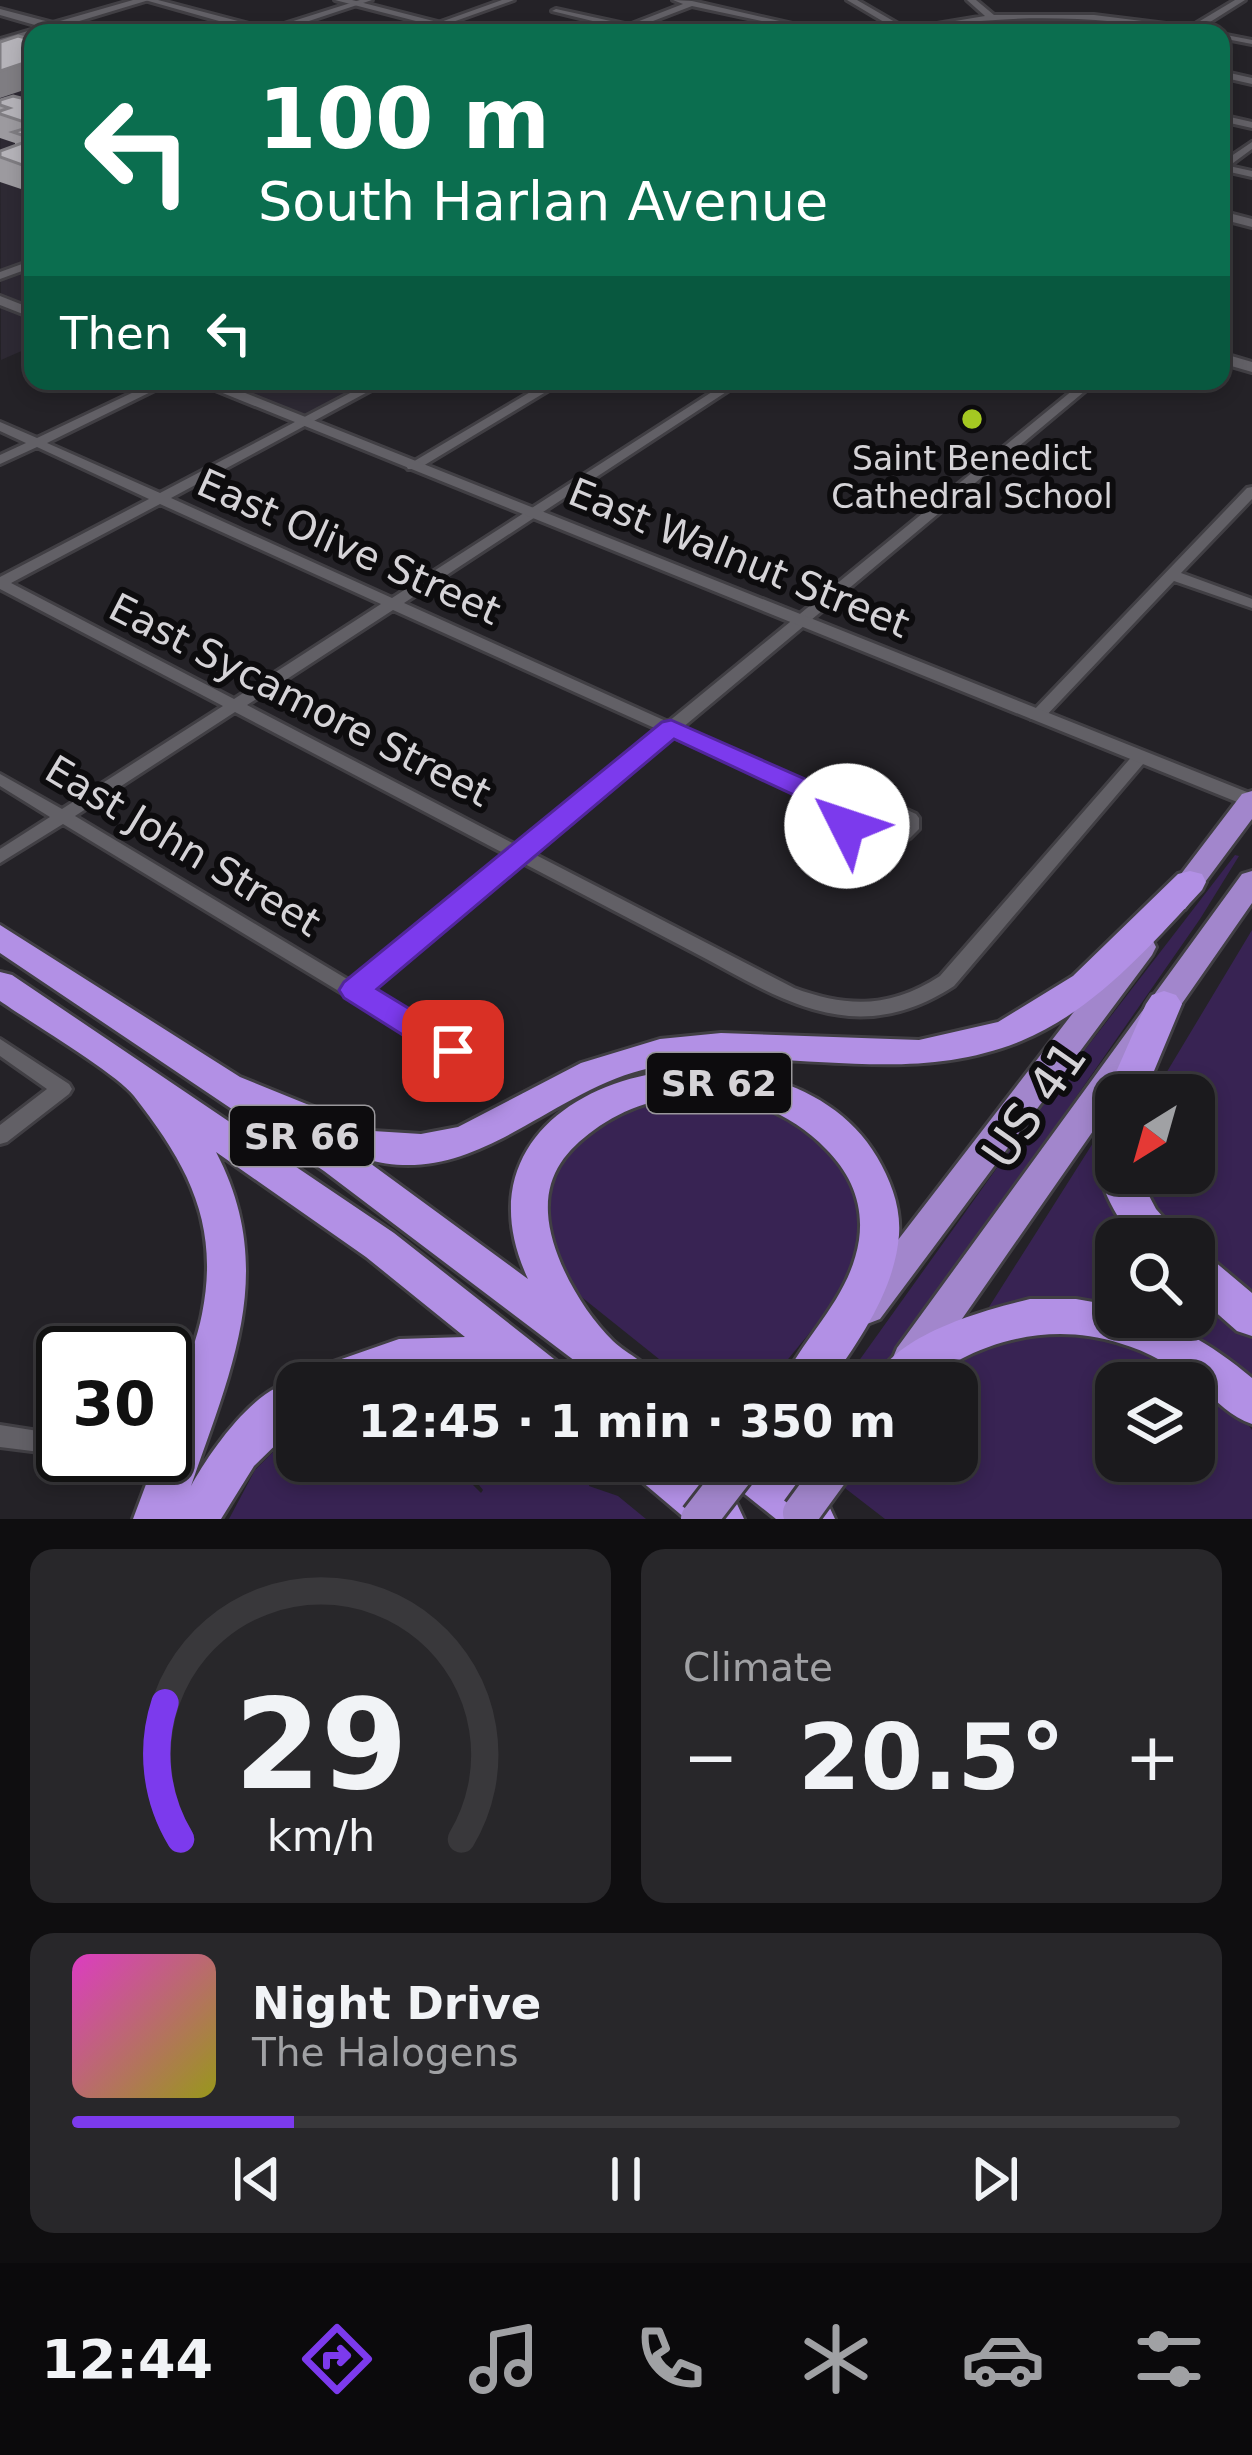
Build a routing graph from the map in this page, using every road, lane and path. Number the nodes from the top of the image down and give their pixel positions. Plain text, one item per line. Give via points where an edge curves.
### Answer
1 (146, 0) edge
2 (340, 0) edge
3 (509, 0) edge
4 (677, 0) edge
5 (851, 0) edge
6 (971, 0) edge
7 (1241, 0) edge
8 (362, 2) edge
9 (696, 2) edge
10 (556, 10) dead end
11 (0, 11) edge
12 (995, 20) junction
13 (782, 23) joint
14 (45, 24) edge
15 (59, 24) edge
16 (237, 24) edge
17 (292, 24) edge
18 (440, 24) joint
19 (617, 24) edge
20 (638, 24) edge
21 (787, 24) edge
22 (890, 24) edge
23 (967, 24) edge
24 (1144, 24) edge
25 (1200, 24) edge
26 (148, 390) edge
27 (224, 390) edge
28 (365, 390) edge
29 (543, 390) edge
30 (723, 390) edge
31 (1080, 390) edge
32 (304, 422) junction
33 (0, 425) edge
34 (37, 442) junction
35 (0, 460) edge
36 (413, 466) junction
37 (1252, 491) edge
38 (160, 498) junction
39 (532, 513) junction
40 (1172, 575) junction
41 (0, 583) edge
42 (393, 602) junction
43 (1252, 604) edge
44 (801, 621) junction
45 (236, 704) junction
46 (1037, 716) junction
47 (671, 728) junction
48 (1141, 757) junction
49 (0, 779) edge
50 (1251, 800) edge
51 (838, 805) dead end
52 (62, 816) junction
53 (521, 852) junction
54 (0, 857) edge
55 (1252, 881) edge
56 (1190, 882) junction
57 (0, 937) edge
58 (0, 984) edge
59 (355, 990) junction
60 (1164, 1004) junction
61 (0, 1046) edge
62 (453, 1051) dead end
63 (1134, 1074) edge
64 (142, 1080) junction
65 (231, 1088) junction
66 (0, 1136) edge
67 (1215, 1286) edge
68 (1252, 1318) edge
69 (593, 1349) junction
70 (388, 1362) edge
71 (498, 1362) edge
72 (524, 1362) edge
73 (610, 1362) edge
74 (820, 1362) edge
75 (823, 1362) edge
76 (909, 1362) edge
77 (918, 1362) edge
78 (1252, 1405) edge
79 (276, 1415) edge
80 (0, 1436) edge
81 (36, 1440) edge
82 (676, 1482) edge
83 (725, 1482) edge
84 (766, 1482) edge
85 (823, 1482) edge
86 (156, 1519) edge
87 (198, 1519) edge
88 (699, 1519) edge
89 (721, 1519) edge
90 (797, 1519) edge
91 (812, 1519) edge

1 - 15 street
1 - 16 street
2 - 8 street
3 - 18 street
4 - 9 street
5 - 22 street
6 - 12 street
7 - 25 street
8 - 17 street
8 - 18 street
9 - 13 street
9 - 20 street
10 - 19 street
11 - 14 street
12 - 23 street
12 - 24 street
13 - 21 street
26 - 34 street
27 - 32 street, East Walnut Street
28 - 32 street
29 - 36 street
30 - 39 street
31 - 44 street
32 - 36 street, East Walnut Street
32 - 38 street
33 - 34 street, East Olive Street
34 - 35 street
34 - 38 street, East Olive Street
36 - 39 street, East Walnut Street
37 - 40 street
38 - 41 street
38 - 42 street, East Olive Street
39 - 42 street
39 - 44 street, East Walnut Street
40 - 43 street
40 - 46 street
41 - 45 street, East Sycamore Street
42 - 45 street
42 - 47 street, East Olive Street
44 - 46 street, East Walnut Street
44 - 47 street
45 - 52 street
45 - 53 street, East Sycamore Street
46 - 48 street, East Walnut Street
47 - 51 street, East Olive Street
47 - 53 street
48 - 50 street, East Walnut Street
48 - 53 street, East Sycamore Street via 947,981 891,1007 825,1007
49 - 52 street, East John Street
50 - 56 highway, US 41
52 - 54 street
52 - 59 street, East John Street
53 - 59 street
55 - 60 highway, US 41 / US 41
56 - 65 highway via 1072,999 969,1044 873,1054 672,1050 588,1075 500,1128 392,1149
56 - 75 highway, US 41
57 - 65 highway, SR 66
58 - 64 highway, SR 66
59 - 62 street, East John Street
60 - 63 highway
60 - 76 highway, US 41 / US 41
61 - 66 street via 62,1090
64 - 72 highway via 380,1245
64 - 86 highway, SR 66 via 201,1161 224,1217 230,1281 224,1321
65 - 69 highway, SR 66
67 - 68 highway
69 - 73 highway, SR 62
69 - 74 highway, SR 62 via 533,1241 529,1191 544,1156 573,1123 624,1093 726,1083 824,1121 874,1189 879,1222 871,1268
70 - 71 highway via 427,1354
77 - 78 highway via 971,1330 1078,1316 1158,1336
79 - 87 highway via 227,1462
80 - 81 street
82 - 89 highway
83 - 88 highway, bridge
84 - 91 highway
85 - 90 highway, bridge

